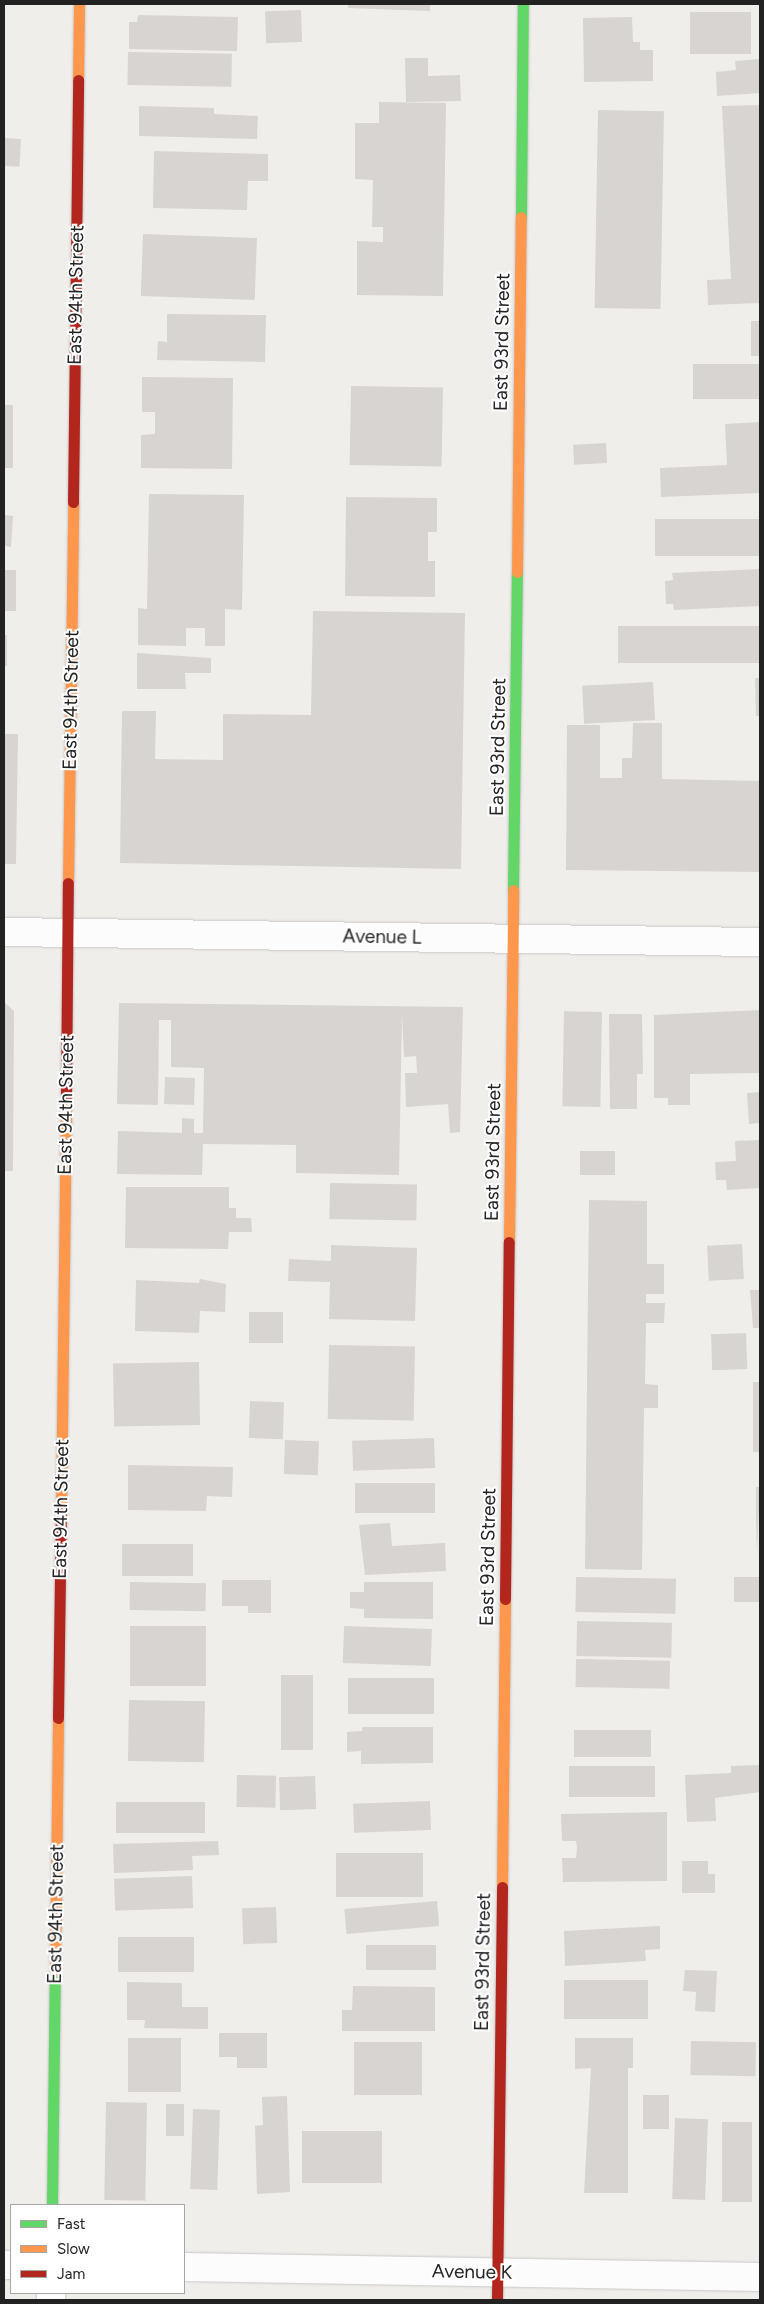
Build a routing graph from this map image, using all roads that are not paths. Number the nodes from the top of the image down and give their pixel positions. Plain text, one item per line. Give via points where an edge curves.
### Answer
1 (79, 4) edge
2 (523, 4) edge
3 (4, 932) edge
4 (68, 933) junction
5 (514, 940) junction
6 (760, 942) edge
7 (52, 2204) edge
8 (185, 2267) edge
9 (496, 2273) junction
10 (760, 2278) edge
11 (497, 2300) edge

1 - 4 street, East 94th Street
2 - 5 street, East 93rd Street
3 - 4 street, Avenue L
4 - 5 street, Avenue L
4 - 7 street, East 94th Street
5 - 6 street, Avenue L
5 - 9 street, East 93rd Street
8 - 9 street, Avenue K
9 - 10 street, Avenue K
9 - 11 street, East 93rd Street

